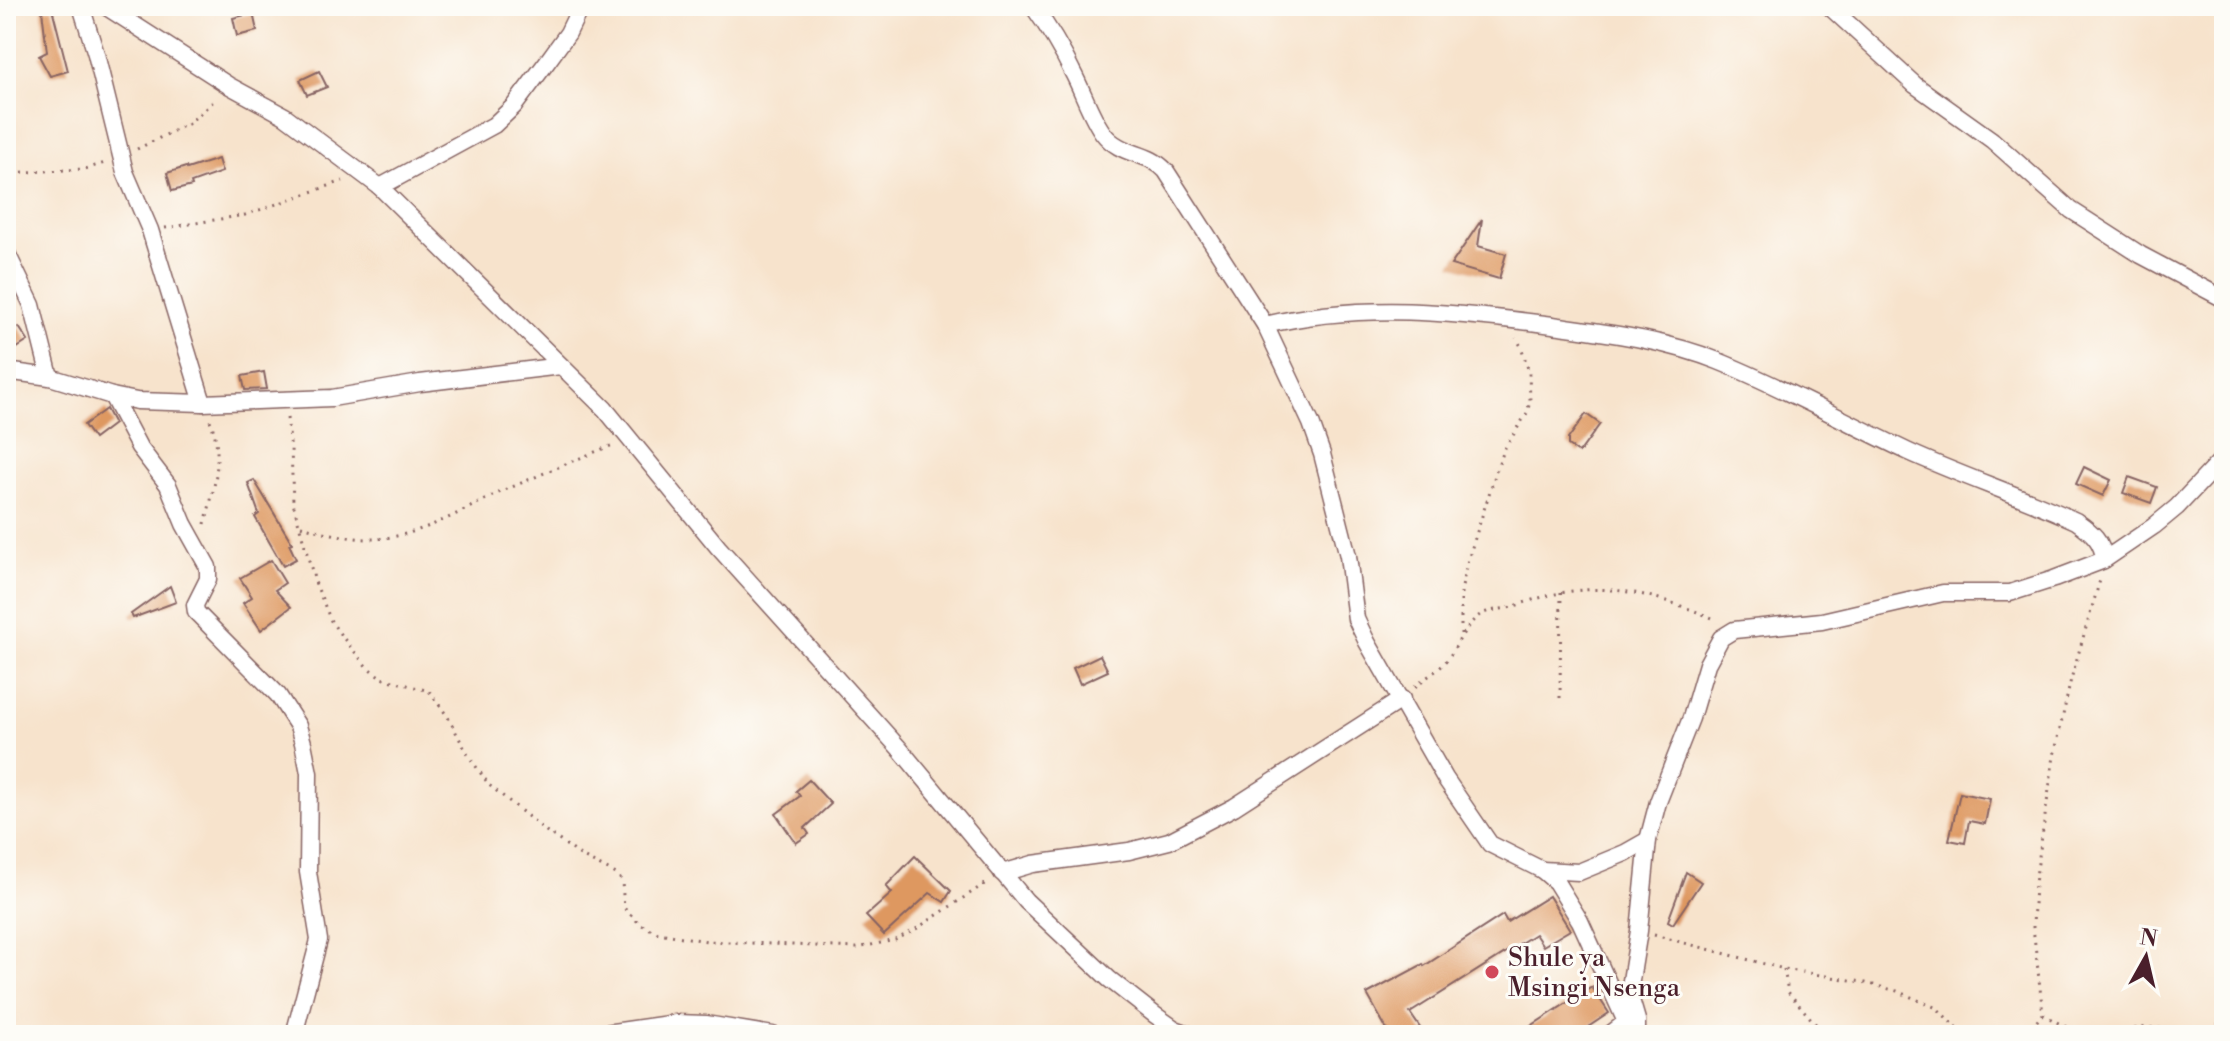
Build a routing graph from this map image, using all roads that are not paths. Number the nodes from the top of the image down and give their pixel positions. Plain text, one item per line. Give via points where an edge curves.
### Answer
1 (81, 6) edge
2 (105, 6) edge
3 (581, 6) edge
4 (1033, 6) edge
5 (1829, 6) edge
6 (380, 187) junction
7 (6, 251) edge
8 (2224, 299) edge
9 (1265, 325) junction
10 (561, 366) junction
11 (6, 371) edge
12 (50, 377) junction
13 (112, 396) junction
14 (203, 403) junction
15 (2224, 457) edge
16 (2104, 560) junction
17 (1402, 699) junction
18 (1648, 840) junction
19 (1542, 870) junction
20 (1002, 873) junction
21 (294, 1035) edge
22 (592, 1035) edge
23 (773, 1035) edge
24 (1191, 1035) edge
25 (1609, 1035) edge
26 (1637, 1035) edge

1 - 14 street via 120,156 150,230
2 - 6 street via 285,116
3 - 6 street via 547,62 494,125
4 - 9 street via 1103,132 1126,153 1145,156 1166,171
5 - 8 street via 1915,85 1992,140 2071,210
6 - 10 street
7 - 12 street via 32,305
9 - 16 street via 1340,311 1421,312 1619,335 1717,360 1911,452 2076,521 2100,542
9 - 17 street via 1322,454 1348,556 1356,619
10 - 14 street via 344,396
10 - 20 street via 605,409
11 - 12 street
12 - 13 street
13 - 14 street
13 - 21 street via 139,447 168,485 208,567 196,612 278,695 298,726 309,773 308,872 319,940
15 - 16 street via 2167,517
16 - 18 street via 2010,593 1953,592 1841,618 1734,630 1715,644
17 - 19 street via 1445,778 1490,844
17 - 20 street via 1234,807 1169,841
18 - 19 street via 1579,872
18 - 26 street via 1629,993
19 - 25 street via 1556,882 1580,921 1626,1022
20 - 24 street via 1109,979 1175,1029
22 - 23 street via 676,1023

